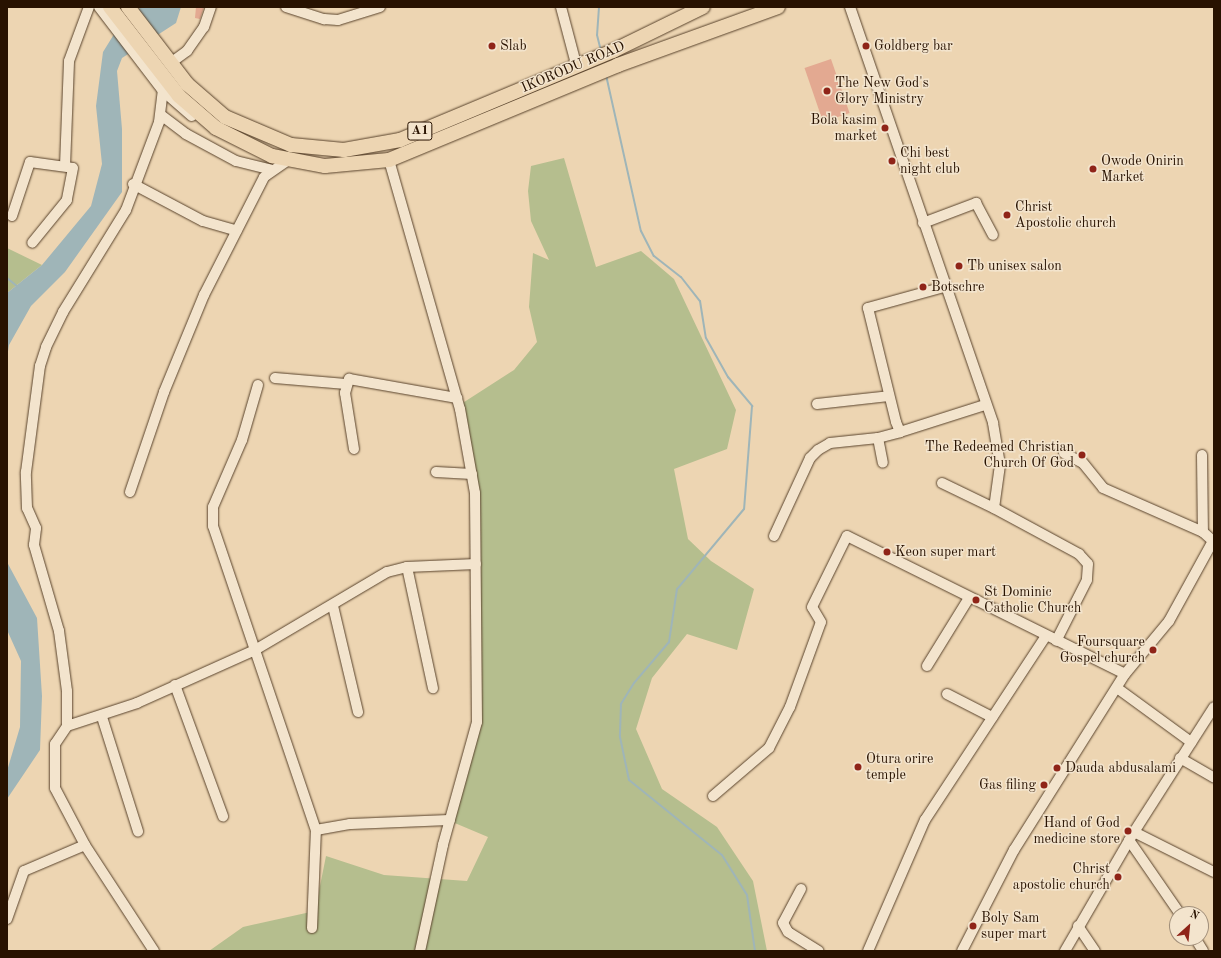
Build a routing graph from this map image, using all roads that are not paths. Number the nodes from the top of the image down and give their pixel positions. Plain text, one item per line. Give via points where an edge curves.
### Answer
1 (89, 7) edge
2 (99, 7) edge
3 (128, 7) edge
4 (136, 7) edge
5 (211, 7) edge
6 (286, 7) edge
7 (380, 7) edge
8 (561, 7) edge
9 (696, 7) edge
10 (702, 7) edge
11 (778, 7) edge
12 (850, 7) edge
13 (111, 13) edge
14 (612, 47) junction
15 (153, 53) junction
16 (176, 59) junction
17 (583, 59) junction
18 (163, 91) junction
19 (161, 115) junction
20 (244, 127) junction
21 (257, 151) junction
22 (288, 160) junction
23 (389, 160) junction
24 (65, 166) junction
25 (271, 170) junction
26 (134, 184) junction
27 (12, 216) dead end
28 (923, 223) junction
29 (237, 231) junction
30 (993, 235) dead end
31 (32, 244) dead end
32 (944, 287) junction
33 (275, 378) dead end
34 (346, 384) junction
35 (258, 385) dead end
36 (889, 396) junction
37 (456, 398) junction
38 (817, 404) dead end
39 (985, 405) junction
40 (900, 432) junction
41 (878, 438) junction
42 (354, 449) dead end
43 (1064, 453) dead end
44 (1202, 456) dead end
45 (883, 463) dead end
46 (436, 472) dead end
47 (472, 474) junction
48 (942, 483) dead end
49 (130, 492) dead end
50 (994, 508) junction
51 (1203, 532) junction
52 (774, 536) dead end
53 (1214, 542) edge
54 (476, 564) junction
55 (407, 567) junction
56 (969, 598) junction
57 (333, 606) junction
58 (1046, 636) junction
59 (1056, 642) junction
60 (255, 650) junction
61 (927, 666) dead end
62 (1125, 674) junction
63 (175, 685) junction
64 (433, 688) dead end
65 (1117, 688) junction
66 (947, 694) dead end
67 (1214, 706) edge
68 (358, 712) dead end
69 (102, 717) junction
70 (992, 717) junction
71 (67, 726) junction
72 (1191, 742) junction
73 (1180, 758) junction
74 (1214, 778) edge
75 (713, 796) dead end
76 (223, 816) dead end
77 (450, 820) junction
78 (316, 830) junction
79 (138, 831) dead end
80 (1131, 836) junction
81 (85, 845) junction
82 (1214, 872) edge
83 (801, 889) dead end
84 (1175, 906) edge
85 (7, 919) edge
86 (1078, 926) junction
87 (312, 928) dead end
88 (154, 951) edge
89 (420, 951) edge
90 (818, 951) edge
91 (868, 951) edge
92 (962, 951) edge
93 (1065, 951) edge
94 (1095, 951) edge

1 - 24 street via 69,61
2 - 13 street, IKORODU ROAD
3 - 15 highway, IKORODU ROAD / A1
4 - 15 street, IKORODU ROAD
5 - 16 street via 204,27 187,51
6 - 7 street via 331,20
8 - 17 street
9 - 14 highway, IKORODU ROAD / A1
10 - 14 highway, IKORODU ROAD / A1
11 - 23 highway, IKORODU ROAD / A1
12 - 28 street
13 - 15 highway, IKORODU ROAD / A1
14 - 17 highway, IKORODU ROAD / A1
15 - 16 street, IKORODU ROAD
15 - 18 street, IKORODU ROAD
15 - 20 highway, IKORODU ROAD / A1 via 208,103
15 - 21 highway, IKORODU ROAD / A1 via 194,112
16 - 20 street, IKORODU ROAD via 207,98
17 - 20 highway, IKORODU ROAD / A1 via 400,140 344,150 291,144
18 - 19 street
18 - 21 street, IKORODU ROAD via 214,132
19 - 25 street via 186,134 236,161
19 - 26 street
21 - 22 highway, IKORODU ROAD / A1
22 - 23 highway, IKORODU ROAD / A1 via 325,166
22 - 25 street
23 - 37 street
24 - 27 street via 28,164
24 - 31 street via 74,170 67,200
25 - 29 street via 264,177
26 - 29 street via 203,221
26 - 71 street via 117,228 63,312 46,347 40,366 26,466 27,508 34,521 35,551 59,631
28 - 30 street via 976,203
28 - 32 street
29 - 49 street via 185,341
32 - 36 street via 868,308
32 - 39 street
33 - 34 street
34 - 37 street via 350,379 357,378
34 - 42 street
35 - 60 street via 242,440 212,514 217,541
36 - 38 street
36 - 40 street
37 - 47 street
39 - 40 street
39 - 50 street via 993,423 1000,465
40 - 41 street
41 - 45 street
41 - 52 street via 830,443 818,450 810,458
43 - 51 street via 1083,463 1103,488
44 - 51 street
46 - 47 street
47 - 54 street
48 - 50 street
50 - 59 street via 1079,554 1088,564 1087,580
51 - 53 street
53 - 62 street via 1169,621
54 - 55 street
54 - 77 street via 478,722
55 - 57 street via 387,572
55 - 64 street
56 - 58 street
56 - 61 street
56 - 75 street via 847,536 812,607 822,622 783,721 769,748
57 - 60 street
57 - 68 street
58 - 59 street
58 - 70 street
59 - 62 street
60 - 63 street
60 - 78 street
62 - 65 street
63 - 69 street
63 - 76 street
65 - 72 street
65 - 92 street via 1014,850
66 - 70 street
67 - 72 street
69 - 71 street
69 - 79 street
70 - 91 street via 925,820
71 - 81 street via 57,738 53,779 58,796
72 - 73 street
73 - 74 street
73 - 80 street
77 - 78 street via 350,824
77 - 89 street
78 - 87 street
80 - 82 street
80 - 84 street
80 - 86 street
81 - 85 street via 24,871
81 - 88 street
83 - 90 street via 783,923 788,932
86 - 93 street
86 - 94 street

